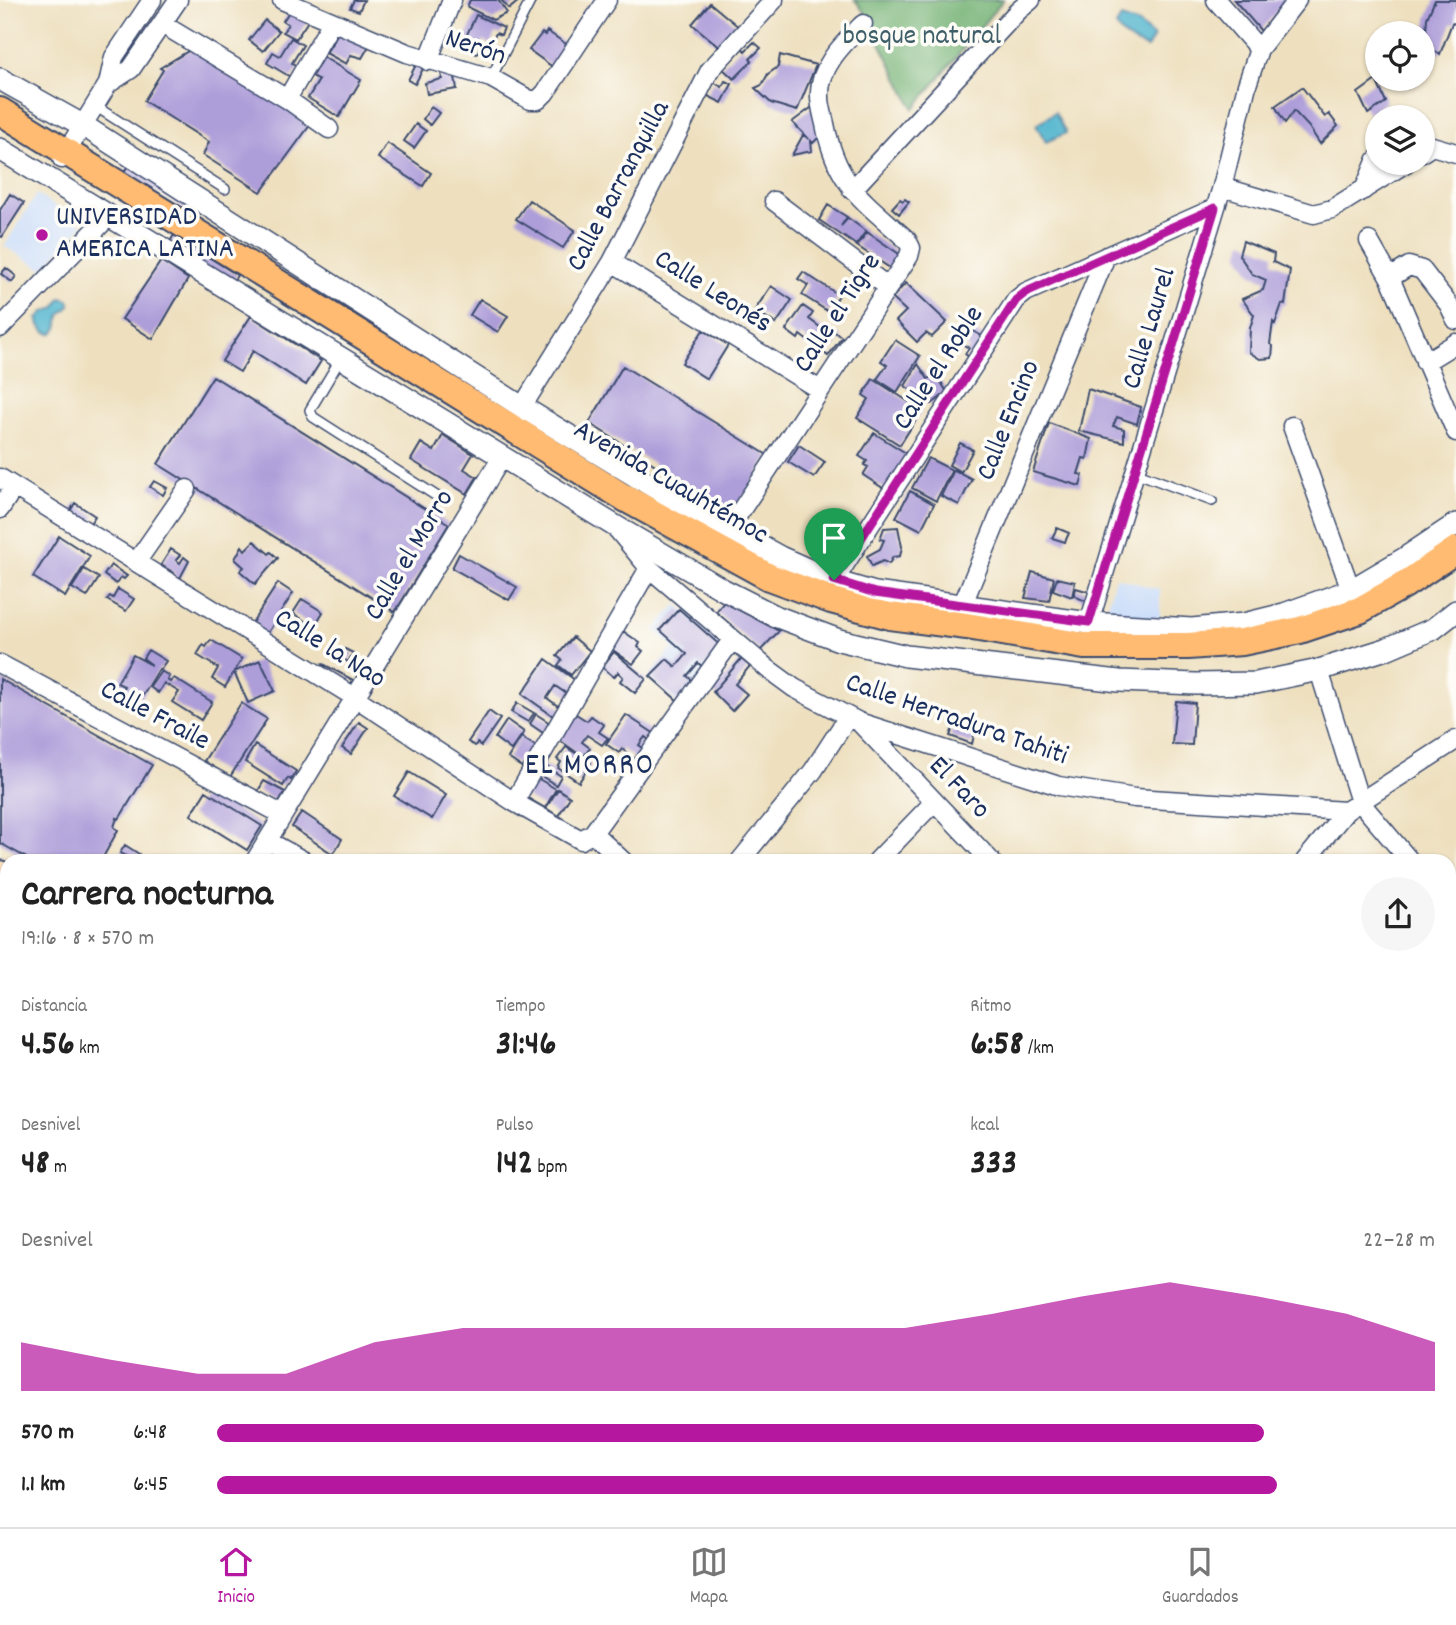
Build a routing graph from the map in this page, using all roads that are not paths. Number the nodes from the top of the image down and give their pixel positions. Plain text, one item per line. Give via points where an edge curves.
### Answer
1 (152, 0) edge
2 (178, 0) edge
3 (282, 0) edge
4 (452, 0) edge
5 (531, 0) edge
6 (607, 0) edge
7 (775, 0) edge
8 (1031, 0) edge
9 (1216, 0) edge
10 (1297, 0) edge
11 (332, 22) junction
12 (162, 24) junction
13 (863, 24) dead end
14 (1259, 49) junction
15 (428, 61) junction
16 (491, 78) junction
17 (0, 79) edge
18 (108, 84) junction
19 (287, 99) junction
20 (94, 106) junction
21 (0, 111) edge
22 (83, 127) junction
23 (0, 128) edge
24 (329, 129) dead end
25 (0, 149) edge
26 (1435, 149) edge
27 (1456, 153) edge
28 (63, 157) junction
29 (1370, 175) edge
30 (1387, 175) edge
31 (1222, 187) junction
32 (225, 189) dead end
33 (852, 190) junction
34 (1364, 190) junction
35 (774, 201) dead end
36 (1215, 208) junction
37 (110, 215) junction
38 (1369, 242) dead end
39 (1106, 256) junction
40 (612, 262) junction
41 (1390, 278) junction
42 (888, 287) junction
43 (1456, 320) edge
44 (0, 328) edge
45 (1456, 343) edge
46 (341, 358) junction
47 (1425, 362) junction
48 (820, 390) junction
49 (522, 407) junction
50 (1292, 426) dead end
51 (1456, 432) edge
52 (502, 457) junction
53 (1135, 472) junction
54 (7, 482) edge
55 (187, 489) dead end
56 (441, 499) dead end
57 (1212, 501) dead end
58 (0, 509) edge
59 (1456, 524) edge
60 (615, 526) junction
61 (728, 530) junction
62 (1456, 550) edge
63 (137, 561) junction
64 (1456, 567) edge
65 (649, 568) junction
66 (834, 580) junction
67 (1351, 590) junction
68 (962, 606) junction
69 (1456, 611) edge
70 (1089, 622) junction
71 (732, 640) junction
72 (0, 664) edge
73 (1319, 670) junction
74 (356, 698) junction
75 (854, 719) junction
76 (1456, 740) edge
77 (514, 802) junction
78 (933, 803) junction
79 (1353, 806) junction
80 (283, 815) junction
81 (593, 833) junction
82 (268, 841) junction
83 (260, 854) edge
84 (291, 854) edge
85 (616, 854) edge
86 (746, 854) edge
87 (884, 854) edge
88 (983, 854) edge
89 (1311, 854) edge
90 (1403, 854) edge

1 - 18 street via 114,57
2 - 12 street
3 - 11 street, Nerón
4 - 15 street
5 - 16 lane
6 - 16 street, Nerón via 538,100
7 - 40 street, Calle Barranquilla via 710,70
8 - 33 street
9 - 14 street
10 - 14 street, Calle Laurel
11 - 15 street, Nerón
11 - 19 street
12 - 18 street via 131,69
12 - 19 street
13 - 33 street, Calle el Tigre via 835,53 820,95 830,148
14 - 31 street, Calle Laurel
15 - 16 street, Nerón
17 - 22 street
18 - 20 street
19 - 24 street
20 - 22 street
20 - 32 lane
21 - 28 main road, Avenida Cuauhtémoc
22 - 28 street
22 - 49 street
23 - 28 main road, Avenida Cuauhtémoc
25 - 37 street
26 - 27 street
28 - 62 main road, Avenida Cuauhtémoc via 625,498 769,577 831,600 890,616 1084,646 1242,642 1300,631 1360,610
28 - 64 main road, Avenida Cuauhtémoc via 639,521 720,569 823,609 888,628 1083,657 1184,660 1249,656 1365,624
29 - 34 street
30 - 34 street
31 - 34 street via 1314,214
31 - 36 street, Calle Laurel
33 - 42 street, Calle el Tigre via 911,248
35 - 42 street
36 - 39 street, Calle el Roble
36 - 53 street, Calle Laurel
37 - 44 street
37 - 46 street
38 - 41 street
39 - 66 street, Calle el Roble via 1016,300
39 - 68 street, Calle Encino
40 - 48 street, Calle Leonés
40 - 49 street, Calle Barranquilla
41 - 43 street via 1409,266 1422,270
41 - 47 street
42 - 48 street, Calle el Tigre
45 - 47 street
46 - 52 street
46 - 56 lane via 310,410 313,417
47 - 51 street
48 - 61 street, Calle el Tigre
49 - 61 street
50 - 67 street
52 - 60 street
52 - 74 street, Calle el Morro
53 - 57 lane
53 - 70 street, Calle Laurel
54 - 58 street
54 - 63 street, Calle la Nao
55 - 63 street
59 - 67 street
60 - 65 street, Calle Herradura Tahiti
60 - 73 street via 775,616 839,640 906,656 1119,681 1196,684 1256,682
61 - 66 street
63 - 74 street, Calle la Nao
65 - 71 street, Calle Herradura Tahiti
65 - 77 street
66 - 68 street via 875,593
67 - 70 street via 1244,624 1192,629
68 - 70 street
69 - 73 street via 1433,629
71 - 75 street, Calle Herradura Tahiti via 794,688
71 - 81 street
72 - 80 street, Calle Fraile
73 - 79 street
74 - 77 street, Calle la Nao
74 - 80 street, Calle el Morro
75 - 78 street, El Faro
75 - 79 street, Calle Herradura Tahiti via 1059,786 1135,798
75 - 86 street
76 - 79 street
77 - 81 street, Calle la Nao via 581,840
78 - 87 street
78 - 88 street, El Faro
79 - 89 street
79 - 90 street
80 - 82 street, Calle el Morro
81 - 85 street
82 - 83 street, Calle el Morro
82 - 84 street

